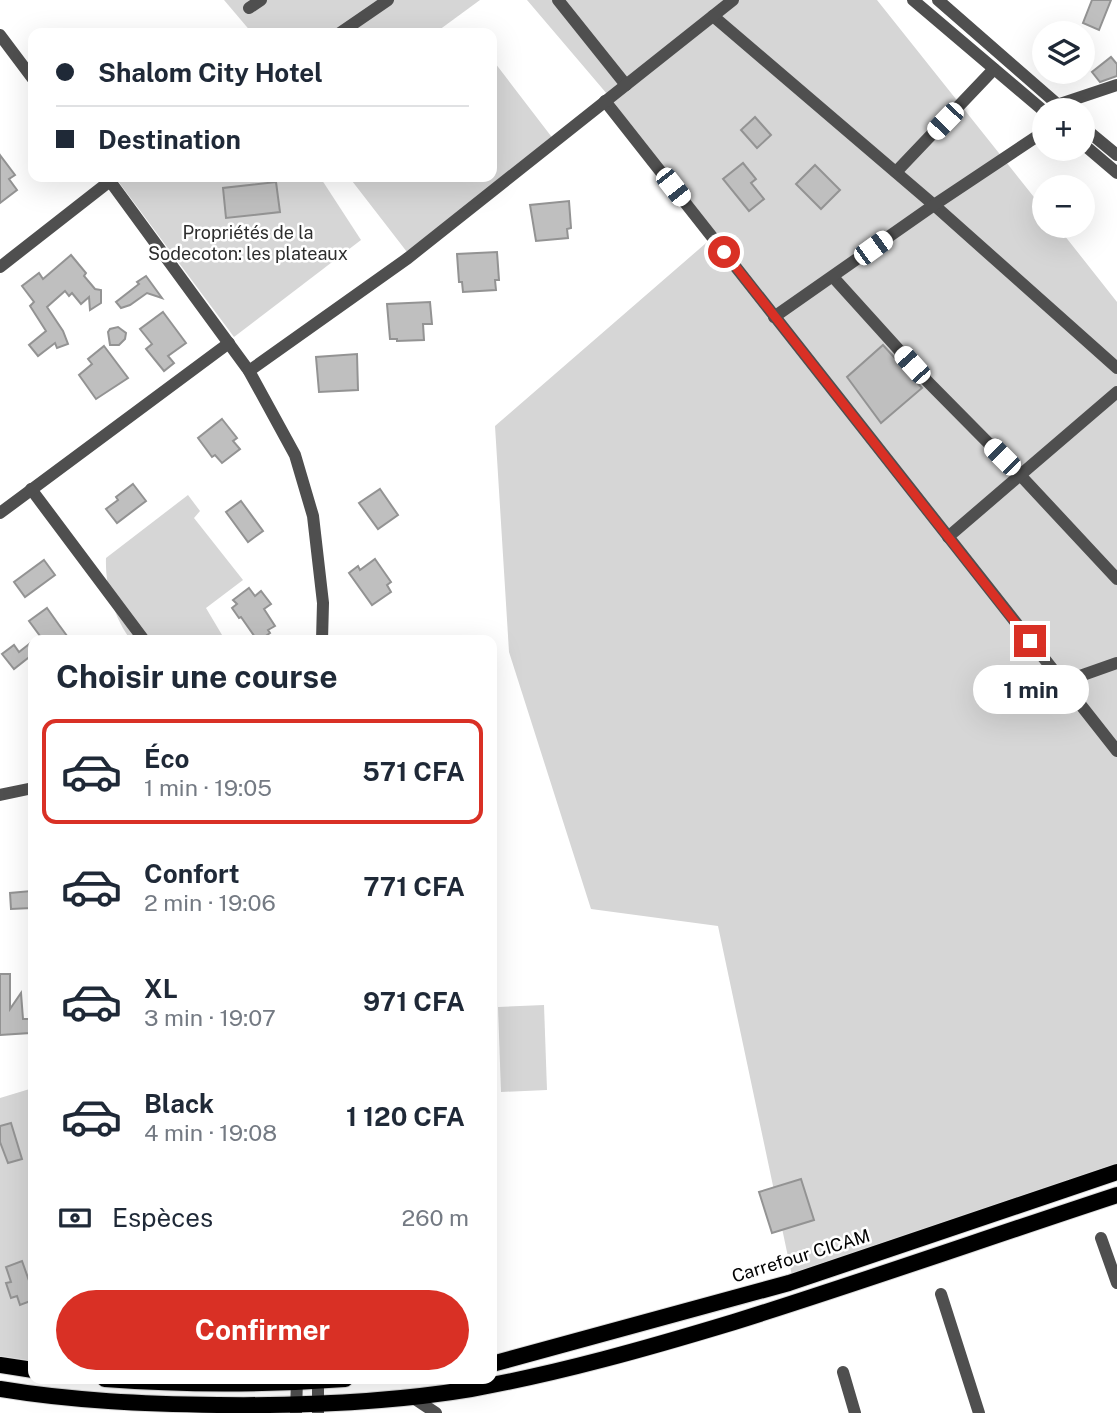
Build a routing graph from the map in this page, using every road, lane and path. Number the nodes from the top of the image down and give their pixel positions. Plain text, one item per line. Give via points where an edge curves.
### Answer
1 (261, 0) edge
2 (388, 0) edge
3 (558, 0) edge
4 (733, 0) edge
5 (913, 0) edge
6 (938, 0) edge
7 (249, 8) dead end
8 (713, 16) junction
9 (347, 28) edge
10 (0, 36) edge
11 (994, 69) junction
12 (28, 72) edge
13 (626, 85) junction
14 (1117, 85) edge
15 (1049, 98) edge
16 (1085, 98) edge
17 (605, 101) junction
18 (1032, 101) edge
19 (1095, 137) edge
20 (1032, 140) edge
21 (1095, 155) edge
22 (1117, 155) edge
23 (896, 172) junction
24 (1117, 173) edge
25 (105, 182) edge
26 (111, 182) edge
27 (934, 205) junction
28 (0, 267) edge
29 (833, 277) junction
30 (774, 317) junction
31 (229, 343) junction
32 (1117, 368) edge
33 (249, 371) junction
34 (1117, 392) edge
35 (1021, 476) junction
36 (31, 489) junction
37 (0, 513) edge
38 (948, 537) junction
39 (1117, 579) edge
40 (140, 635) edge
41 (322, 635) edge
42 (1117, 663) edge
43 (1063, 682) junction
44 (1117, 751) edge
45 (28, 789) edge
46 (0, 795) edge
47 (1117, 1172) edge
48 (1117, 1195) edge
49 (1101, 1238) dead end
50 (1117, 1283) edge
51 (942, 1294) dead end
52 (497, 1363) edge
53 (0, 1365) edge
54 (28, 1369) edge
55 (843, 1372) dead end
56 (497, 1383) edge
57 (297, 1384) edge
58 (318, 1384) edge
59 (494, 1384) edge
60 (0, 1389) edge
61 (412, 1397) junction
62 (354, 1408) edge
63 (256, 1409) edge
64 (296, 1409) edge
65 (318, 1409) edge
66 (436, 1413) edge
67 (855, 1413) edge
68 (979, 1413) edge

1 - 7 street
2 - 9 street
3 - 13 street
4 - 8 street
5 - 11 street
6 - 15 street
8 - 13 street
8 - 23 street
10 - 12 street
11 - 18 street
11 - 23 street
13 - 17 street
14 - 16 street
17 - 30 street
17 - 33 street via 408,257
19 - 22 street
20 - 27 street
21 - 24 street
23 - 27 street
25 - 28 street
26 - 31 street
27 - 29 street
27 - 32 street
29 - 30 street
29 - 35 street
30 - 38 street
31 - 33 street
31 - 36 street
33 - 41 street via 295,455 313,516
34 - 35 street
35 - 38 street
35 - 39 street
36 - 37 street
36 - 40 street
38 - 43 street
42 - 43 street
43 - 44 street
45 - 46 street
47 - 52 main road, Carrefour CICAM via 789,1283
48 - 56 main road via 637,1352
49 - 50 street
51 - 68 street
53 - 54 main road
55 - 67 street
57 - 64 street
58 - 65 street
59 - 61 main road
60 - 63 main road via 129,1403
61 - 62 main road
61 - 66 street
62 - 65 main road
63 - 64 main road
64 - 65 main road

